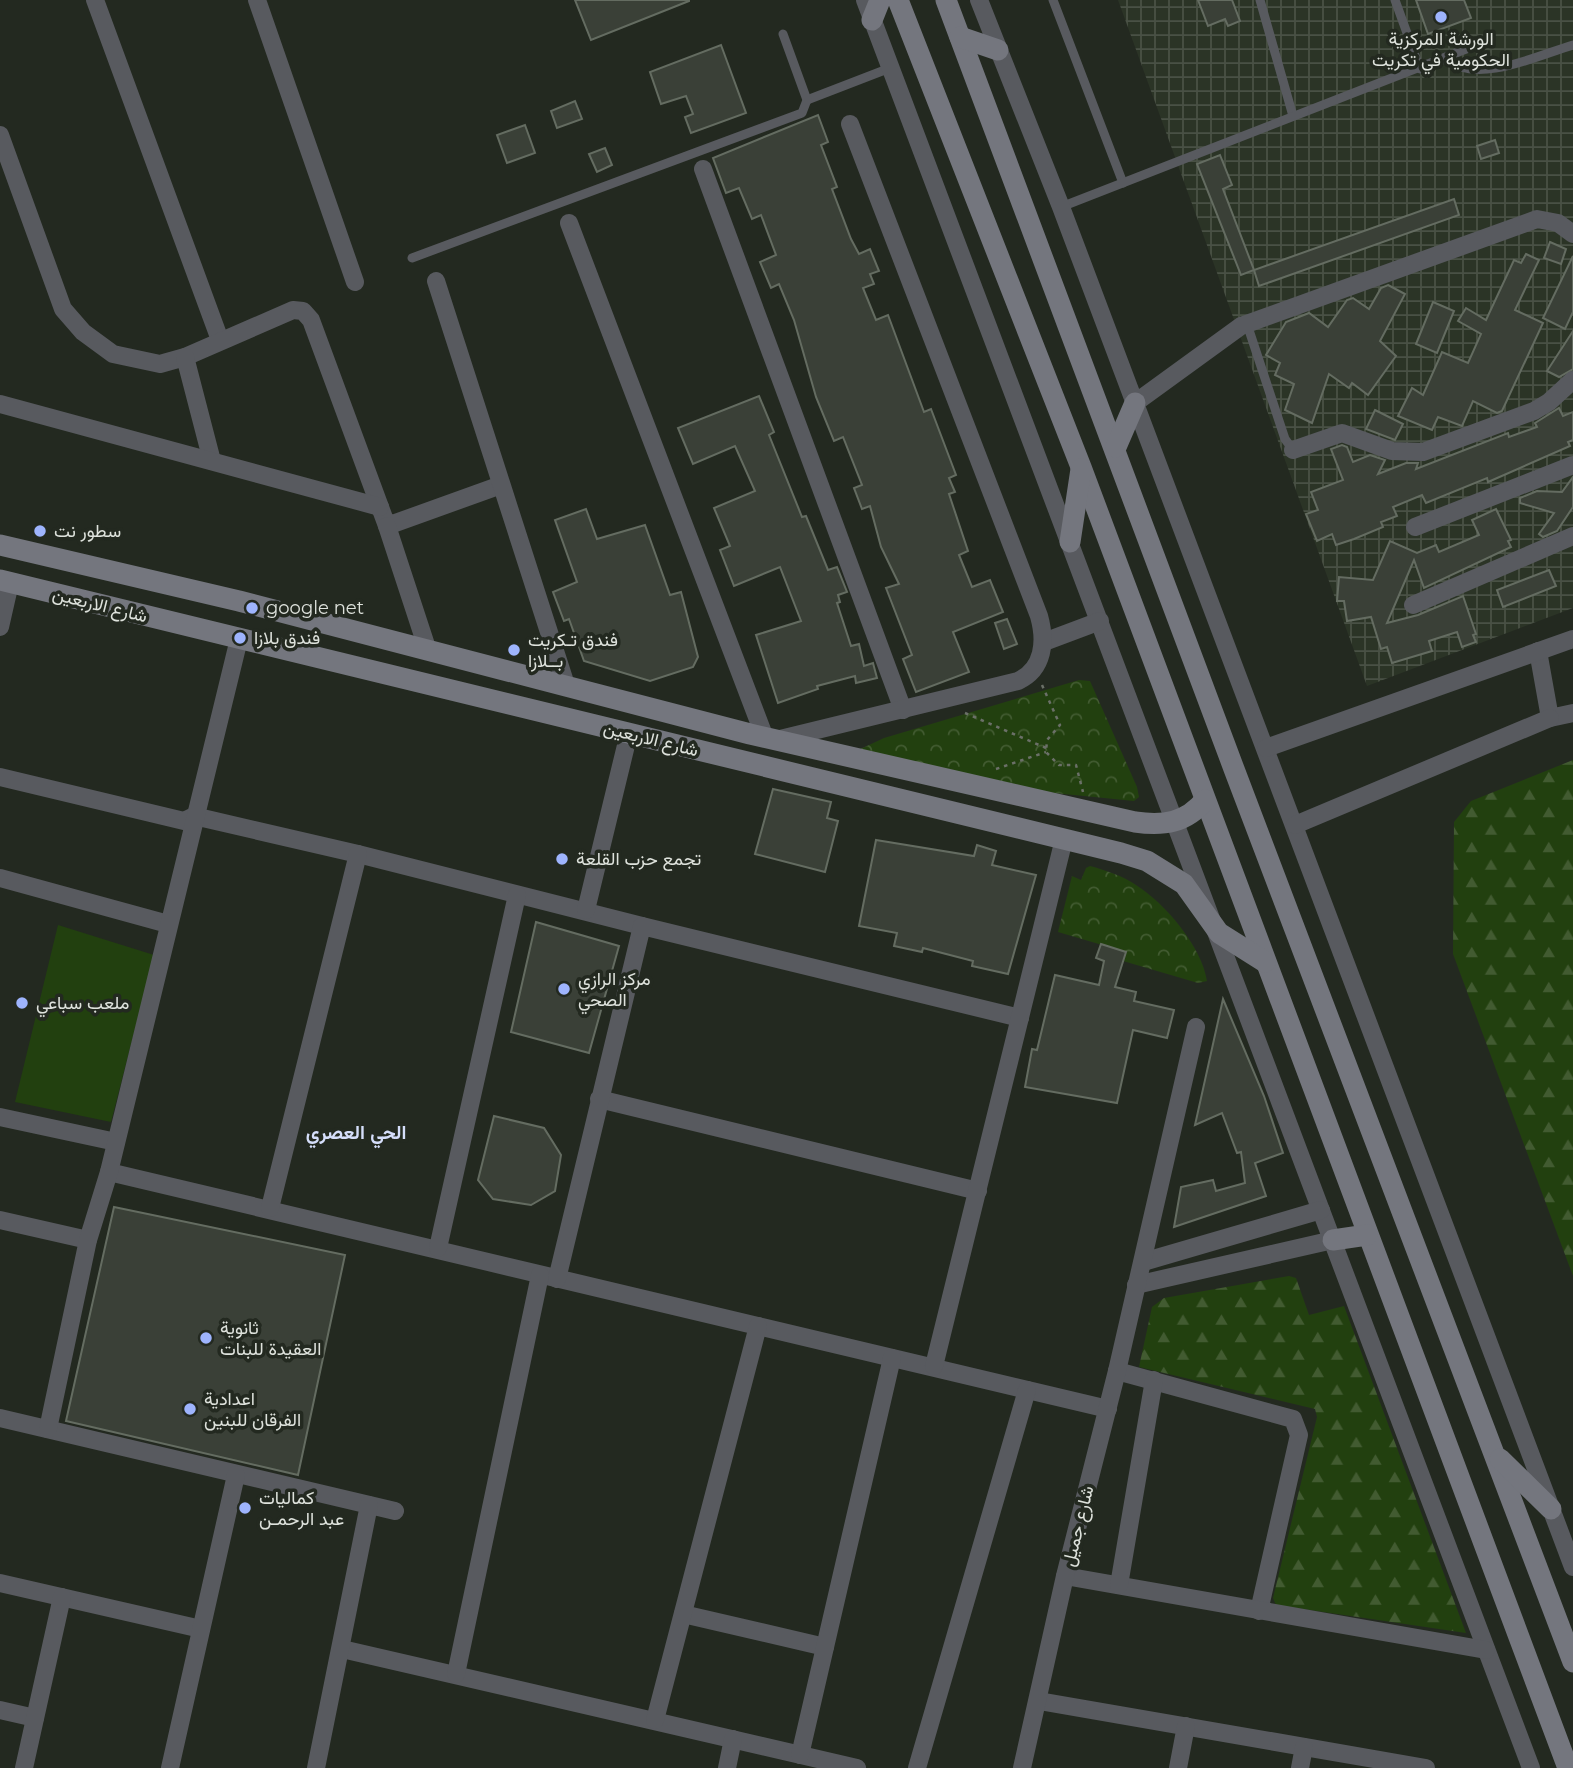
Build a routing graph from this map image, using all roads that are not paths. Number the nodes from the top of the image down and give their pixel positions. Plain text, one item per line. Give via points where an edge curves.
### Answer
1 (95, 0) edge
2 (257, 0) edge
3 (898, 0) edge
4 (946, 0) edge
5 (979, 0) edge
6 (1053, 0) edge
7 (1260, 0) edge
8 (1395, 0) edge
9 (872, 6) edge
10 (783, 34) dead end
11 (960, 37) junction
12 (1479, 44) dead end
13 (1573, 45) edge
14 (998, 50) junction
15 (1445, 60) junction
16 (890, 68) junction
17 (1420, 69) junction
18 (807, 100) junction
19 (1293, 116) junction
20 (850, 124) dead end
21 (0, 136) edge
22 (703, 169) dead end
23 (1123, 183) junction
24 (1061, 207) junction
25 (569, 223) dead end
26 (1573, 234) edge
27 (412, 258) dead end
28 (355, 282) dead end
29 (436, 282) dead end
30 (1247, 323) junction
31 (220, 340) junction
32 (185, 357) junction
33 (1573, 380) edge
34 (1135, 402) junction
35 (0, 404) edge
36 (1116, 447) junction
37 (1293, 450) joint
38 (212, 461) junction
39 (1573, 464) edge
40 (1081, 467) junction
41 (501, 485) junction
42 (380, 507) junction
43 (387, 526) junction
44 (1415, 527) dead end
45 (1573, 536) edge
46 (1070, 542) junction
47 (0, 545) edge
48 (5, 581) edge
49 (1413, 605) dead end
50 (1100, 621) junction
51 (0, 627) edge
52 (239, 639) junction
53 (1573, 639) edge
54 (1044, 642) junction
55 (428, 651) junction
56 (1538, 651) junction
57 (566, 685) junction
58 (903, 710) junction
59 (1573, 713) edge
60 (1550, 718) junction
61 (629, 733) junction
62 (763, 738) junction
63 (1266, 748) junction
64 (741, 761) junction
65 (0, 777) edge
66 (1205, 800) junction
67 (194, 817) junction
68 (1175, 822) junction
69 (1295, 825) junction
70 (1063, 839) junction
71 (358, 854) junction
72 (0, 878) edge
73 (517, 895) junction
74 (586, 910) junction
75 (169, 924) junction
76 (642, 926) junction
77 (1219, 933) junction
78 (1265, 962) junction
79 (1020, 1017) junction
80 (1196, 1027) dead end
81 (599, 1099) junction
82 (0, 1117) edge
83 (116, 1142) junction
84 (108, 1172) junction
85 (978, 1191) junction
86 (270, 1208) junction
87 (1321, 1210) junction
88 (0, 1220) edge
89 (1367, 1235) junction
90 (88, 1240) junction
91 (1333, 1240) junction
92 (438, 1248) junction
93 (1143, 1262) junction
94 (548, 1277) junction
95 (1136, 1285) junction
96 (758, 1326) junction
97 (892, 1358) junction
98 (933, 1366) junction
99 (1117, 1371) junction
100 (1154, 1380) junction
101 (1027, 1390) junction
102 (1108, 1409) junction
103 (0, 1418) edge
104 (48, 1429) junction
105 (1496, 1454) junction
106 (236, 1475) junction
107 (369, 1505) junction
108 (1551, 1509) junction
109 (396, 1511) dead end
110 (1573, 1567) edge
111 (1065, 1576) junction
112 (0, 1583) edge
113 (1118, 1586) junction
114 (62, 1597) junction
115 (1259, 1611) junction
116 (683, 1614) junction
117 (201, 1629) junction
118 (825, 1647) junction
119 (342, 1649) junction
120 (1486, 1650) junction
121 (1573, 1662) edge
122 (456, 1674) junction
123 (1039, 1701) junction
124 (0, 1710) edge
125 (35, 1718) junction
126 (655, 1720) junction
127 (1186, 1726) junction
128 (733, 1739) junction
129 (1304, 1747) junction
130 (800, 1755) junction
131 (24, 1768) edge
132 (170, 1768) edge
133 (316, 1768) edge
134 (727, 1768) edge
135 (857, 1768) edge
136 (917, 1768) edge
137 (1022, 1768) edge
138 (1178, 1768) edge
139 (1300, 1768) edge
140 (1426, 1768) edge
141 (1531, 1768) edge
142 (1568, 1768) edge

1 - 31 street
2 - 28 street
3 - 40 main road
4 - 11 main road
5 - 14 street
6 - 23 lane
7 - 19 lane
8 - 17 lane
9 - 16 street
10 - 18 lane
11 - 14 main road
11 - 36 main road
12 - 15 lane
13 - 15 lane via 1469,71
14 - 24 street
15 - 17 lane
16 - 18 lane
16 - 46 street
17 - 19 lane
18 - 27 lane via 802,113
19 - 23 lane
20 - 54 street via 1039,616
21 - 32 street via 63,309 83,332 113,354 160,364
22 - 58 street
23 - 24 lane
24 - 34 street
25 - 62 street
26 - 30 street via 1558,223 1537,219
29 - 41 street
30 - 34 street
30 - 37 lane via 1285,439
31 - 32 street
31 - 42 street via 293,310 303,311 311,320
32 - 38 street
33 - 37 street via 1534,411 1423,452 1392,451 1342,433
34 - 36 main road
34 - 63 street
35 - 38 street
36 - 105 main road
38 - 42 street
39 - 44 street
40 - 46 main road
40 - 66 main road
41 - 43 street
41 - 57 street
42 - 43 street
43 - 55 street
45 - 49 street
46 - 50 street
47 - 55 main road, شارع الاربعين
48 - 51 street
48 - 52 main road, شارع الاربعين
50 - 54 street
50 - 68 street
52 - 61 main road, شارع الاربعين
52 - 67 street
53 - 56 street
54 - 58 street via 1033,670 1018,681
55 - 57 main road, شارع الاربعين
56 - 60 street
56 - 63 street
57 - 62 main road, شارع الاربعين
58 - 62 street
59 - 60 street
60 - 69 street
61 - 64 main road, شارع الاربعين
61 - 74 street
62 - 64 main road
62 - 68 main road, شارع الاربعين via 1149,824
63 - 69 street
64 - 70 main road, شارع الاربعين
65 - 67 street via 184,821
66 - 68 main road
66 - 78 main road
67 - 71 street
67 - 75 street
68 - 77 street
69 - 108 street
70 - 77 main road, شارع الاربعين via 1147,861 1166,871 1194,896
70 - 79 street
71 - 73 street
71 - 86 street
72 - 75 street
73 - 74 street
73 - 92 street
74 - 76 street
75 - 83 street
76 - 79 street
76 - 81 street
77 - 78 main road, شارع الاربعين
77 - 87 street
78 - 89 main road
79 - 85 street
80 - 93 street, شارع جميل
81 - 85 street
81 - 94 street
82 - 83 street
83 - 84 street
84 - 86 street
84 - 90 street
85 - 98 street
86 - 92 street
87 - 91 street
87 - 93 street
88 - 90 street
89 - 91 main road
89 - 142 main road
90 - 104 street
91 - 95 street
91 - 120 street
92 - 94 street
93 - 95 street, شارع جميل
94 - 96 street
94 - 122 street
95 - 99 street, شارع جميل
96 - 97 street
96 - 116 street
97 - 98 street
97 - 118 street
98 - 101 street
99 - 100 street
99 - 102 street, شارع جميل
100 - 113 street
100 - 115 street via 1293,1419 1299,1436
101 - 102 street
101 - 136 street
102 - 111 street, شارع جميل
103 - 104 street
104 - 106 street
105 - 108 main road
105 - 121 main road
106 - 107 street
106 - 117 street
107 - 109 street
107 - 119 street
108 - 110 street
111 - 113 street
111 - 123 street, شارع جميل
112 - 114 street
113 - 115 street
114 - 117 street
114 - 125 street
115 - 120 street
116 - 118 street
116 - 126 street
117 - 132 street
118 - 130 street
119 - 122 street
119 - 133 street
120 - 141 street
122 - 126 street
123 - 127 street
123 - 137 street, شارع جميل
124 - 125 street
125 - 131 street
126 - 128 street
127 - 129 street
127 - 138 street
128 - 130 street
128 - 134 street
129 - 139 street
129 - 140 street
130 - 135 street

